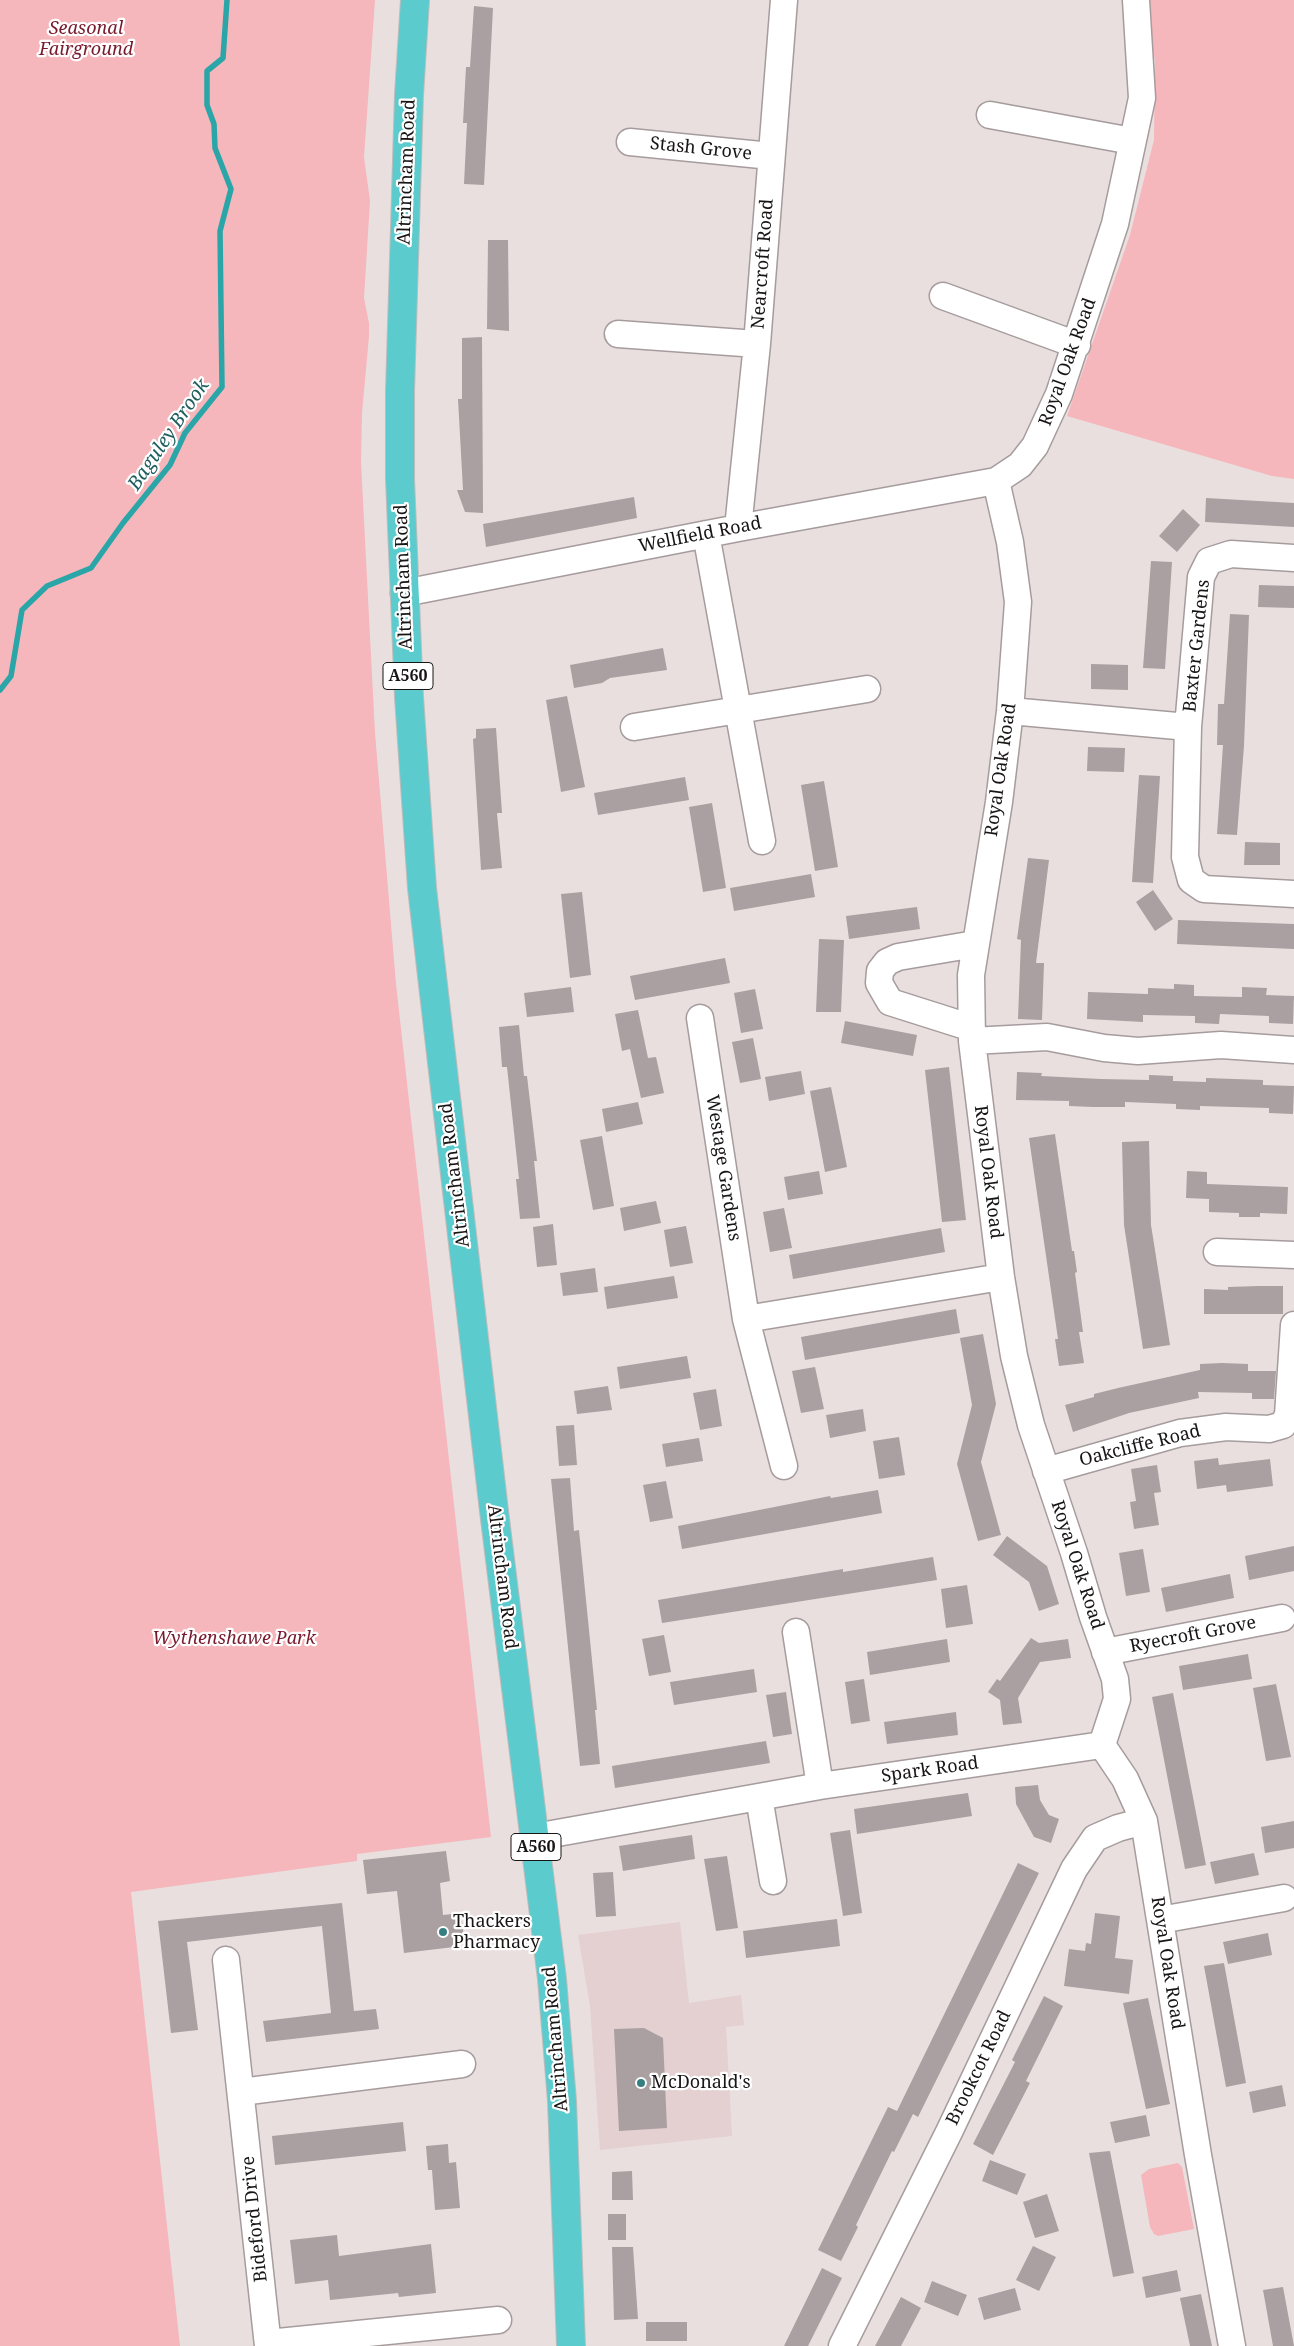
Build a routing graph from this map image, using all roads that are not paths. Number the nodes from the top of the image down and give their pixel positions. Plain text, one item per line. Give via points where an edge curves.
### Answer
1 (415, 0) edge
2 (784, 0) edge
3 (1136, 0) edge
4 (990, 115) dead end
5 (1132, 141) junction
6 (630, 142) dead end
7 (772, 156) junction
8 (943, 296) dead end
9 (618, 334) dead end
10 (757, 344) junction
11 (1076, 345) junction
12 (996, 480) junction
13 (738, 528) junction
14 (706, 534) junction
15 (1294, 558) edge
16 (404, 592) junction
17 (867, 689) dead end
18 (739, 710) junction
19 (1010, 711) junction
20 (634, 727) dead end
21 (1188, 727) junction
22 (762, 841) dead end
23 (1294, 894) edge
24 (975, 944) junction
25 (700, 1018) dead end
26 (972, 1034) junction
27 (1294, 1050) edge
28 (1217, 1252) dead end
29 (1294, 1256) edge
30 (1001, 1277) junction
31 (746, 1319) junction
32 (1294, 1324) edge
33 (784, 1466) dead end
34 (1046, 1471) junction
35 (1282, 1618) dead end
36 (796, 1632) dead end
37 (1105, 1652) junction
38 (1102, 1745) junction
39 (820, 1786) junction
40 (759, 1797) junction
41 (1144, 1821) junction
42 (535, 1837) junction
43 (773, 1881) dead end
44 (1284, 1898) dead end
45 (1160, 1920) junction
46 (226, 1960) dead end
47 (462, 2064) dead end
48 (241, 2092) junction
49 (498, 2320) dead end
50 (268, 2345) edge
51 (571, 2346) edge
52 (842, 2346) edge
53 (1232, 2346) edge

1 - 16 highway, Altrincham Road / A560 via 401,382
2 - 7 street, Nearcroft Road
3 - 5 street, Royal Oak Road via 1142,98
4 - 5 street
5 - 11 street, Royal Oak Road via 1116,224
6 - 7 street, Stash Grove
7 - 10 street, Nearcroft Road
8 - 11 street
9 - 10 street
10 - 13 street, Nearcroft Road
11 - 12 street, Royal Oak Road via 1059,394 1035,446 1020,465
12 - 13 street, Wellfield Road
12 - 19 street, Royal Oak Road via 1010,542 1018,602
13 - 14 street, Wellfield Road
14 - 16 street, Wellfield Road
14 - 18 street
15 - 21 street, Baxter Gardens via 1232,554 1209,561 1201,577
16 - 42 highway, Altrincham Road / A560 via 416,808 432,976
17 - 18 street
18 - 20 street
18 - 22 street
19 - 21 street, Baxter Gardens
19 - 24 street, Royal Oak Road via 999,802
21 - 23 street, Baxter Gardens via 1185,857 1191,880 1204,889
24 - 26 street, Royal Oak Road via 971,976
24 - 26 street via 898,957 887,962 880,971 879,983 890,1002
25 - 31 street, Westage Gardens
26 - 27 street via 1047,1037 1138,1051 1221,1046
26 - 30 street, Royal Oak Road
28 - 29 street
30 - 31 street
30 - 34 street, Royal Oak Road via 1026,1408
31 - 33 street, Westage Gardens
32 - 34 street, Oakcliffe Road via 1288,1415 1283,1425 1269,1429 1226,1427 1180,1433
34 - 37 street, Royal Oak Road
35 - 37 street, Ryecroft Grove
36 - 39 street
37 - 38 street, Royal Oak Road via 1115,1679 1117,1699
38 - 39 street, Spark Road
38 - 41 street, Royal Oak Road via 1125,1779
39 - 40 street, Spark Road
40 - 42 street, Spark Road
40 - 43 street
41 - 45 street, Royal Oak Road
41 - 52 street, Brookcot Road via 1095,1838 1074,1869
42 - 51 highway, Altrincham Road / A560 via 552,1979 561,2092
44 - 45 street
45 - 53 street, Royal Oak Road
46 - 48 street, Bideford Drive
47 - 48 street
48 - 50 street, Bideford Drive
49 - 50 street

